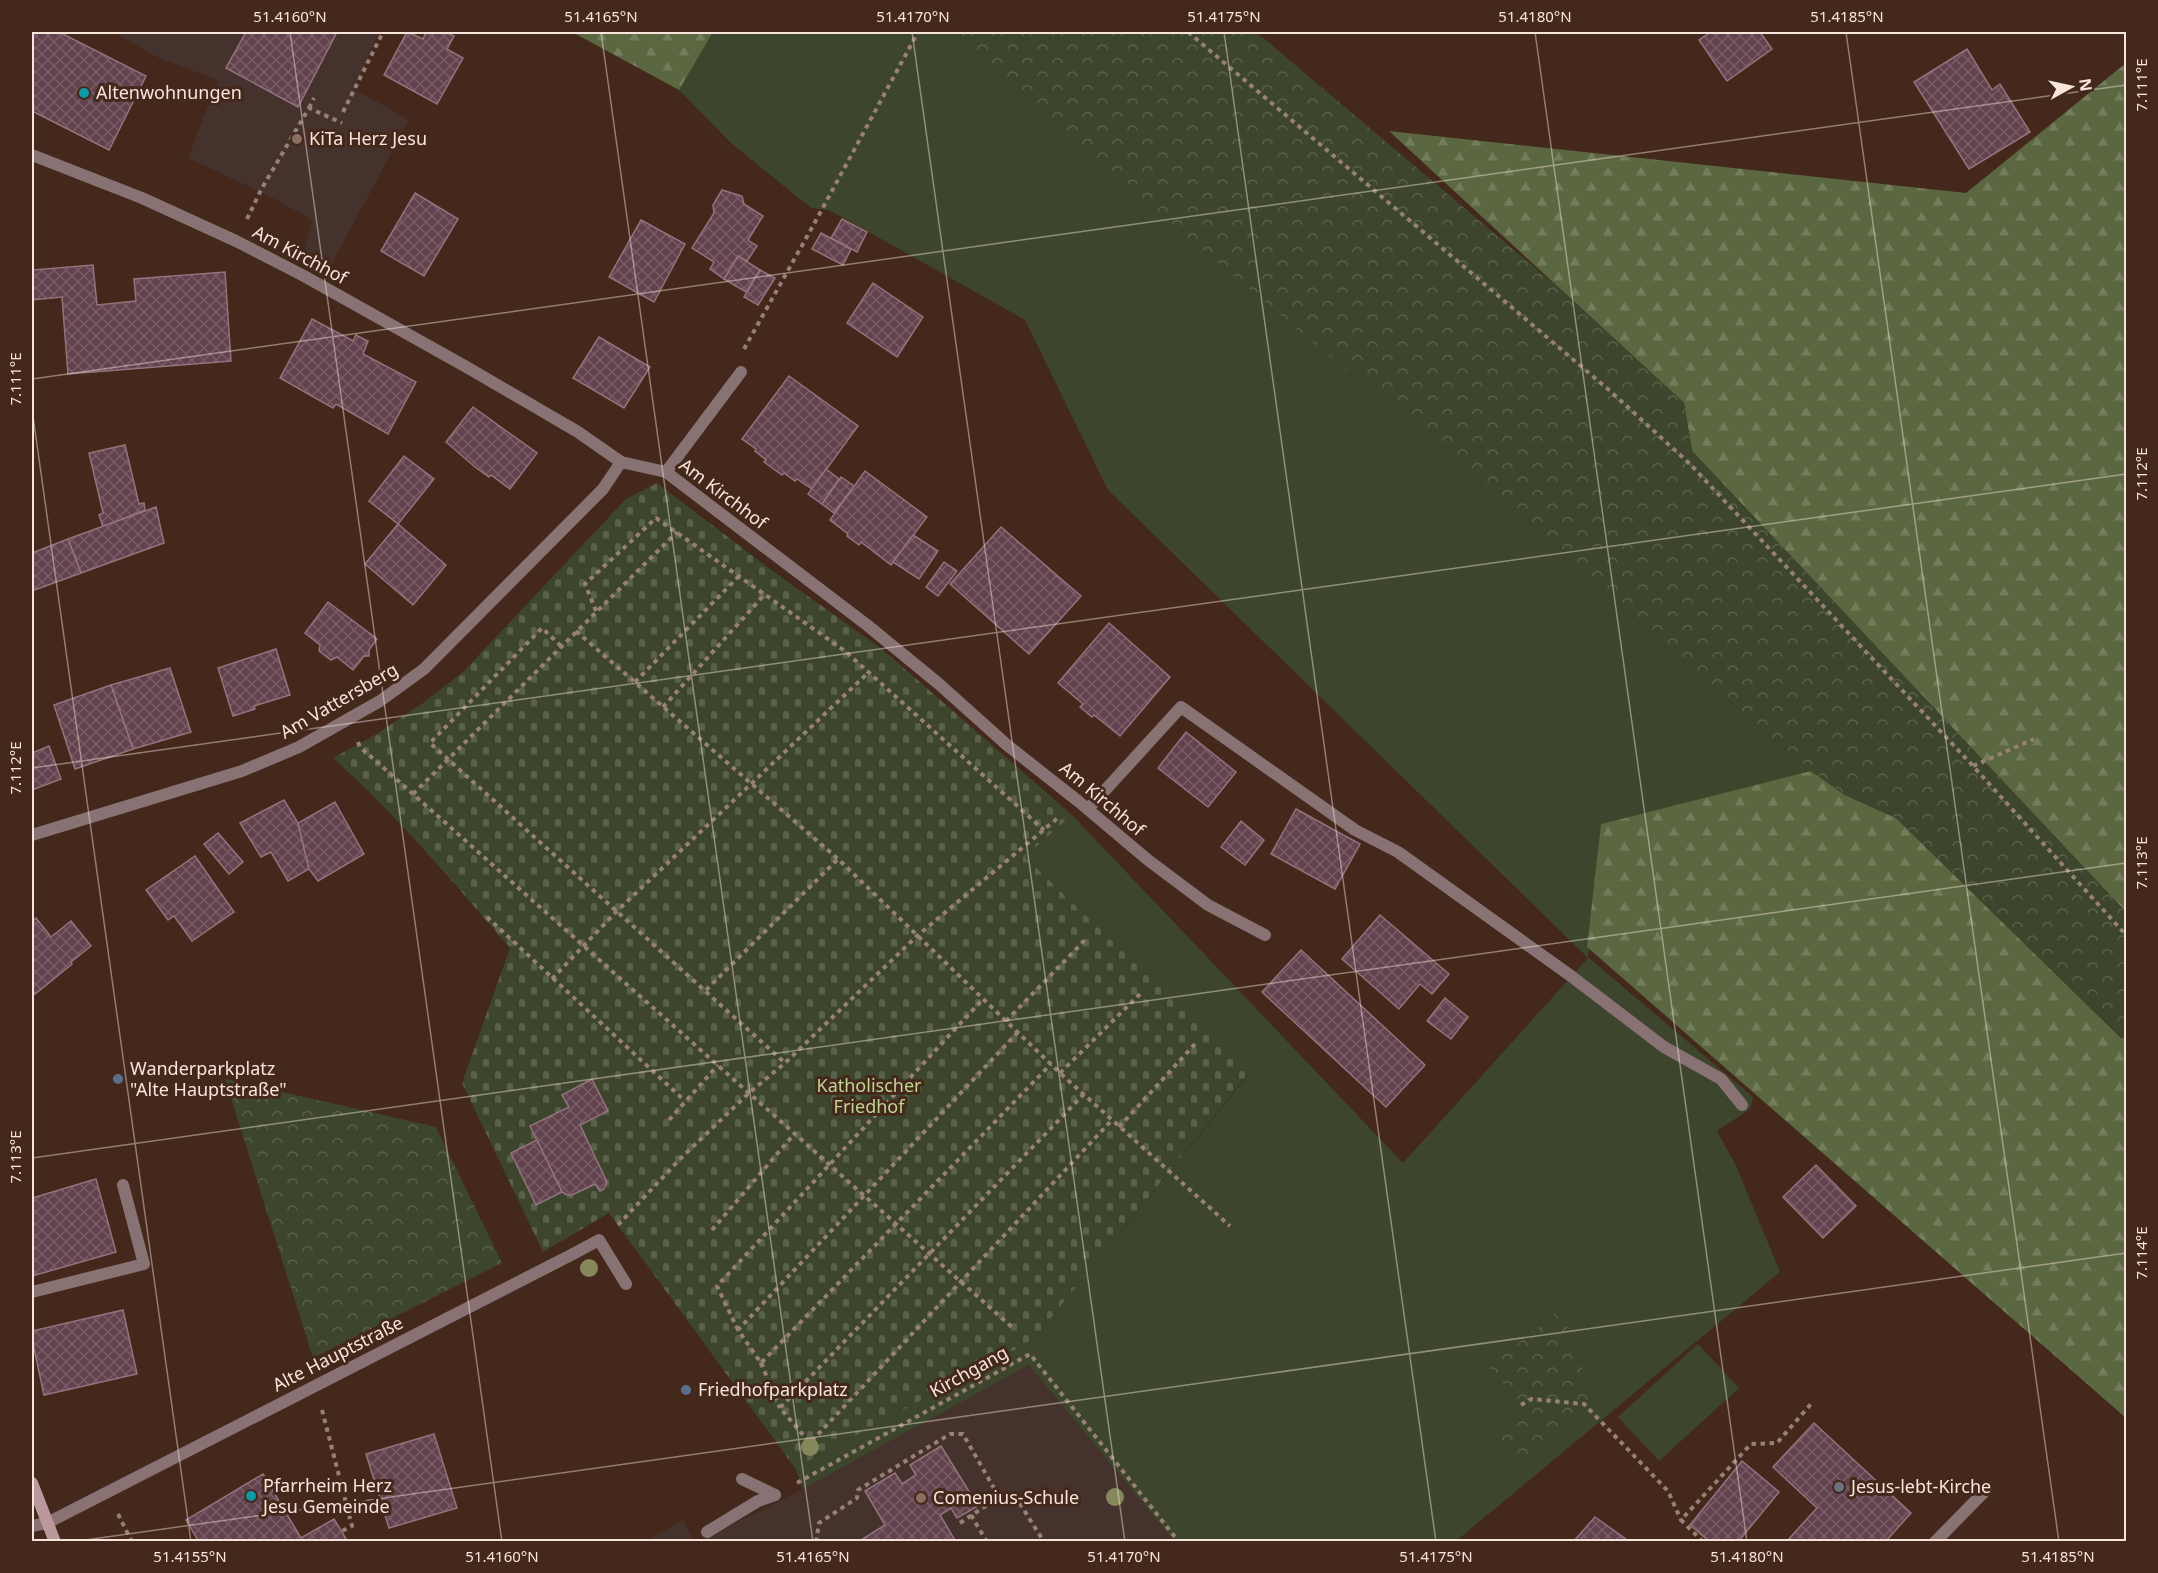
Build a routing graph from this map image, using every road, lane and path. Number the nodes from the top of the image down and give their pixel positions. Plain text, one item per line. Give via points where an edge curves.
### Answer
1 (383, 32) edge
2 (918, 32) edge
3 (1188, 32) edge
4 (314, 98) dead end
5 (309, 108) junction
6 (343, 112) dead end
7 (342, 123) dead end
8 (32, 154) edge
9 (236, 241) junction
10 (748, 340) dead end
11 (741, 372) dead end
12 (621, 462) junction
13 (666, 472) junction
14 (677, 532) junction
15 (739, 576) junction
16 (765, 594) junction
17 (596, 611) junction
18 (576, 631) junction
19 (561, 646) junction
20 (869, 672) junction
21 (635, 682) junction
22 (662, 707) junction
23 (348, 720) junction
24 (2034, 739) dead end
25 (448, 759) junction
26 (1972, 766) junction
27 (751, 784) junction
28 (413, 794) junction
29 (1078, 801) junction
30 (1088, 809) junction
31 (1044, 830) junction
32 (32, 835) edge
33 (838, 860) junction
34 (617, 911) junction
35 (487, 917) dead end
36 (1265, 934) dead end
37 (2127, 935) edge
38 (917, 936) junction
39 (1085, 940) dead end
40 (584, 946) junction
41 (552, 979) junction
42 (706, 990) junction
43 (1140, 994) dead end
44 (983, 999) junction
45 (1006, 1021) junction
46 (1017, 1032) junction
47 (1195, 1044) dead end
48 (785, 1063) junction
49 (1051, 1064) junction
50 (718, 1065) junction
51 (1060, 1073) junction
52 (749, 1094) junction
53 (1084, 1094) junction
54 (685, 1101) junction
55 (1743, 1104) dead end
56 (669, 1120) dead end
57 (1112, 1120) junction
58 (1119, 1127) junction
59 (795, 1133) junction
60 (830, 1165) junction
61 (123, 1185) dead end
62 (864, 1196) junction
63 (896, 1224) junction
64 (1230, 1226) dead end
65 (712, 1230) dead end
66 (599, 1240) junction
67 (929, 1255) junction
68 (961, 1283) junction
69 (626, 1284) dead end
70 (32, 1292) edge
71 (1014, 1329) dead end
72 (738, 1330) junction
73 (761, 1363) junction
74 (316, 1386) junction
75 (1811, 1404) dead end
76 (1521, 1405) dead end
77 (780, 1408) junction
78 (742, 1479) dead end
79 (32, 1483) edge
80 (1985, 1491) dead end
81 (775, 1495) junction
82 (999, 1497) junction
83 (971, 1515) junction
84 (1681, 1520) junction
85 (47, 1523) junction
86 (960, 1523) dead end
87 (32, 1526) edge
88 (342, 1532) dead end
89 (707, 1532) dead end
90 (55, 1542) edge
91 (816, 1542) edge
92 (987, 1542) edge
93 (1044, 1542) edge
94 (1179, 1542) edge
95 (1703, 1542) edge
96 (1935, 1542) edge

1 - 6 path
2 - 10 path
3 - 26 path via 1582,367 1690,464
4 - 5 path
5 - 7 path
5 - 9 path
8 - 9 street, Am Kirchhof
9 - 12 street, Am Kirchhof via 470,369
11 - 13 street
12 - 13 street, Am Kirchhof
12 - 23 street, Am Vattersberg via 603,489 424,669
13 - 29 street, Am Kirchhof via 867,625
14 - 15 path
14 - 17 path
14 - 17 path via 656,518 585,584
15 - 16 path
15 - 21 path
16 - 20 path
16 - 22 path
17 - 18 path
18 - 19 path
18 - 21 path
19 - 25 path
19 - 25 path via 542,628 430,743
20 - 27 path
20 - 31 path
21 - 22 path
22 - 27 path
23 - 28 path via 360,747
23 - 32 street, Am Vattersberg via 299,747 242,771
24 - 26 path
25 - 28 path
25 - 34 path
26 - 37 path
27 - 33 path
27 - 34 path
28 - 40 path
29 - 30 street, Am Kirchhof
29 - 31 path
30 - 36 street, Am Kirchhof via 1208,906
30 - 55 street via 1181,707 1355,830 1398,852 1664,1047 1721,1079
31 - 38 path
33 - 38 path
33 - 42 path
34 - 40 path
34 - 42 path
35 - 41 path
38 - 44 path
38 - 48 path
39 - 45 path
40 - 41 path
40 - 50 path
41 - 54 path
42 - 48 path
43 - 51 path
44 - 45 path
44 - 60 path
45 - 46 path
46 - 49 path
46 - 62 path
47 - 58 path
48 - 52 path
49 - 51 path
49 - 63 path
50 - 52 path
50 - 54 path
51 - 53 path
52 - 59 path
52 - 66 path via 681,1158 620,1224
53 - 57 path
53 - 67 path
54 - 56 path
57 - 58 path
57 - 68 path
58 - 64 path
59 - 60 path
59 - 65 path
60 - 62 path
60 - 72 path via 717,1286
61 - 70 street via 144,1264
62 - 63 path
62 - 72 path
63 - 67 path
63 - 73 path
66 - 69 street
66 - 74 street, Alte Hauptstraße
67 - 68 path
67 - 77 path
68 - 71 path
68 - 77 path via 810,1443
72 - 73 path
73 - 77 path
74 - 85 street, Alte Hauptstraße
74 - 88 path via 352,1526
75 - 84 path via 1777,1443 1751,1444
76 - 84 path via 1531,1399 1584,1404 1668,1491
78 - 81 street
79 - 85 main road
80 - 96 street
81 - 89 street
81 - 94 path, Kirchgang via 1030,1354
82 - 83 path
82 - 91 path via 963,1434 950,1434 858,1490 857,1498 819,1523
82 - 93 path via 1019,1502
83 - 86 path
83 - 92 path
84 - 95 path
85 - 87 street, Alte Hauptstraße
85 - 90 main road

